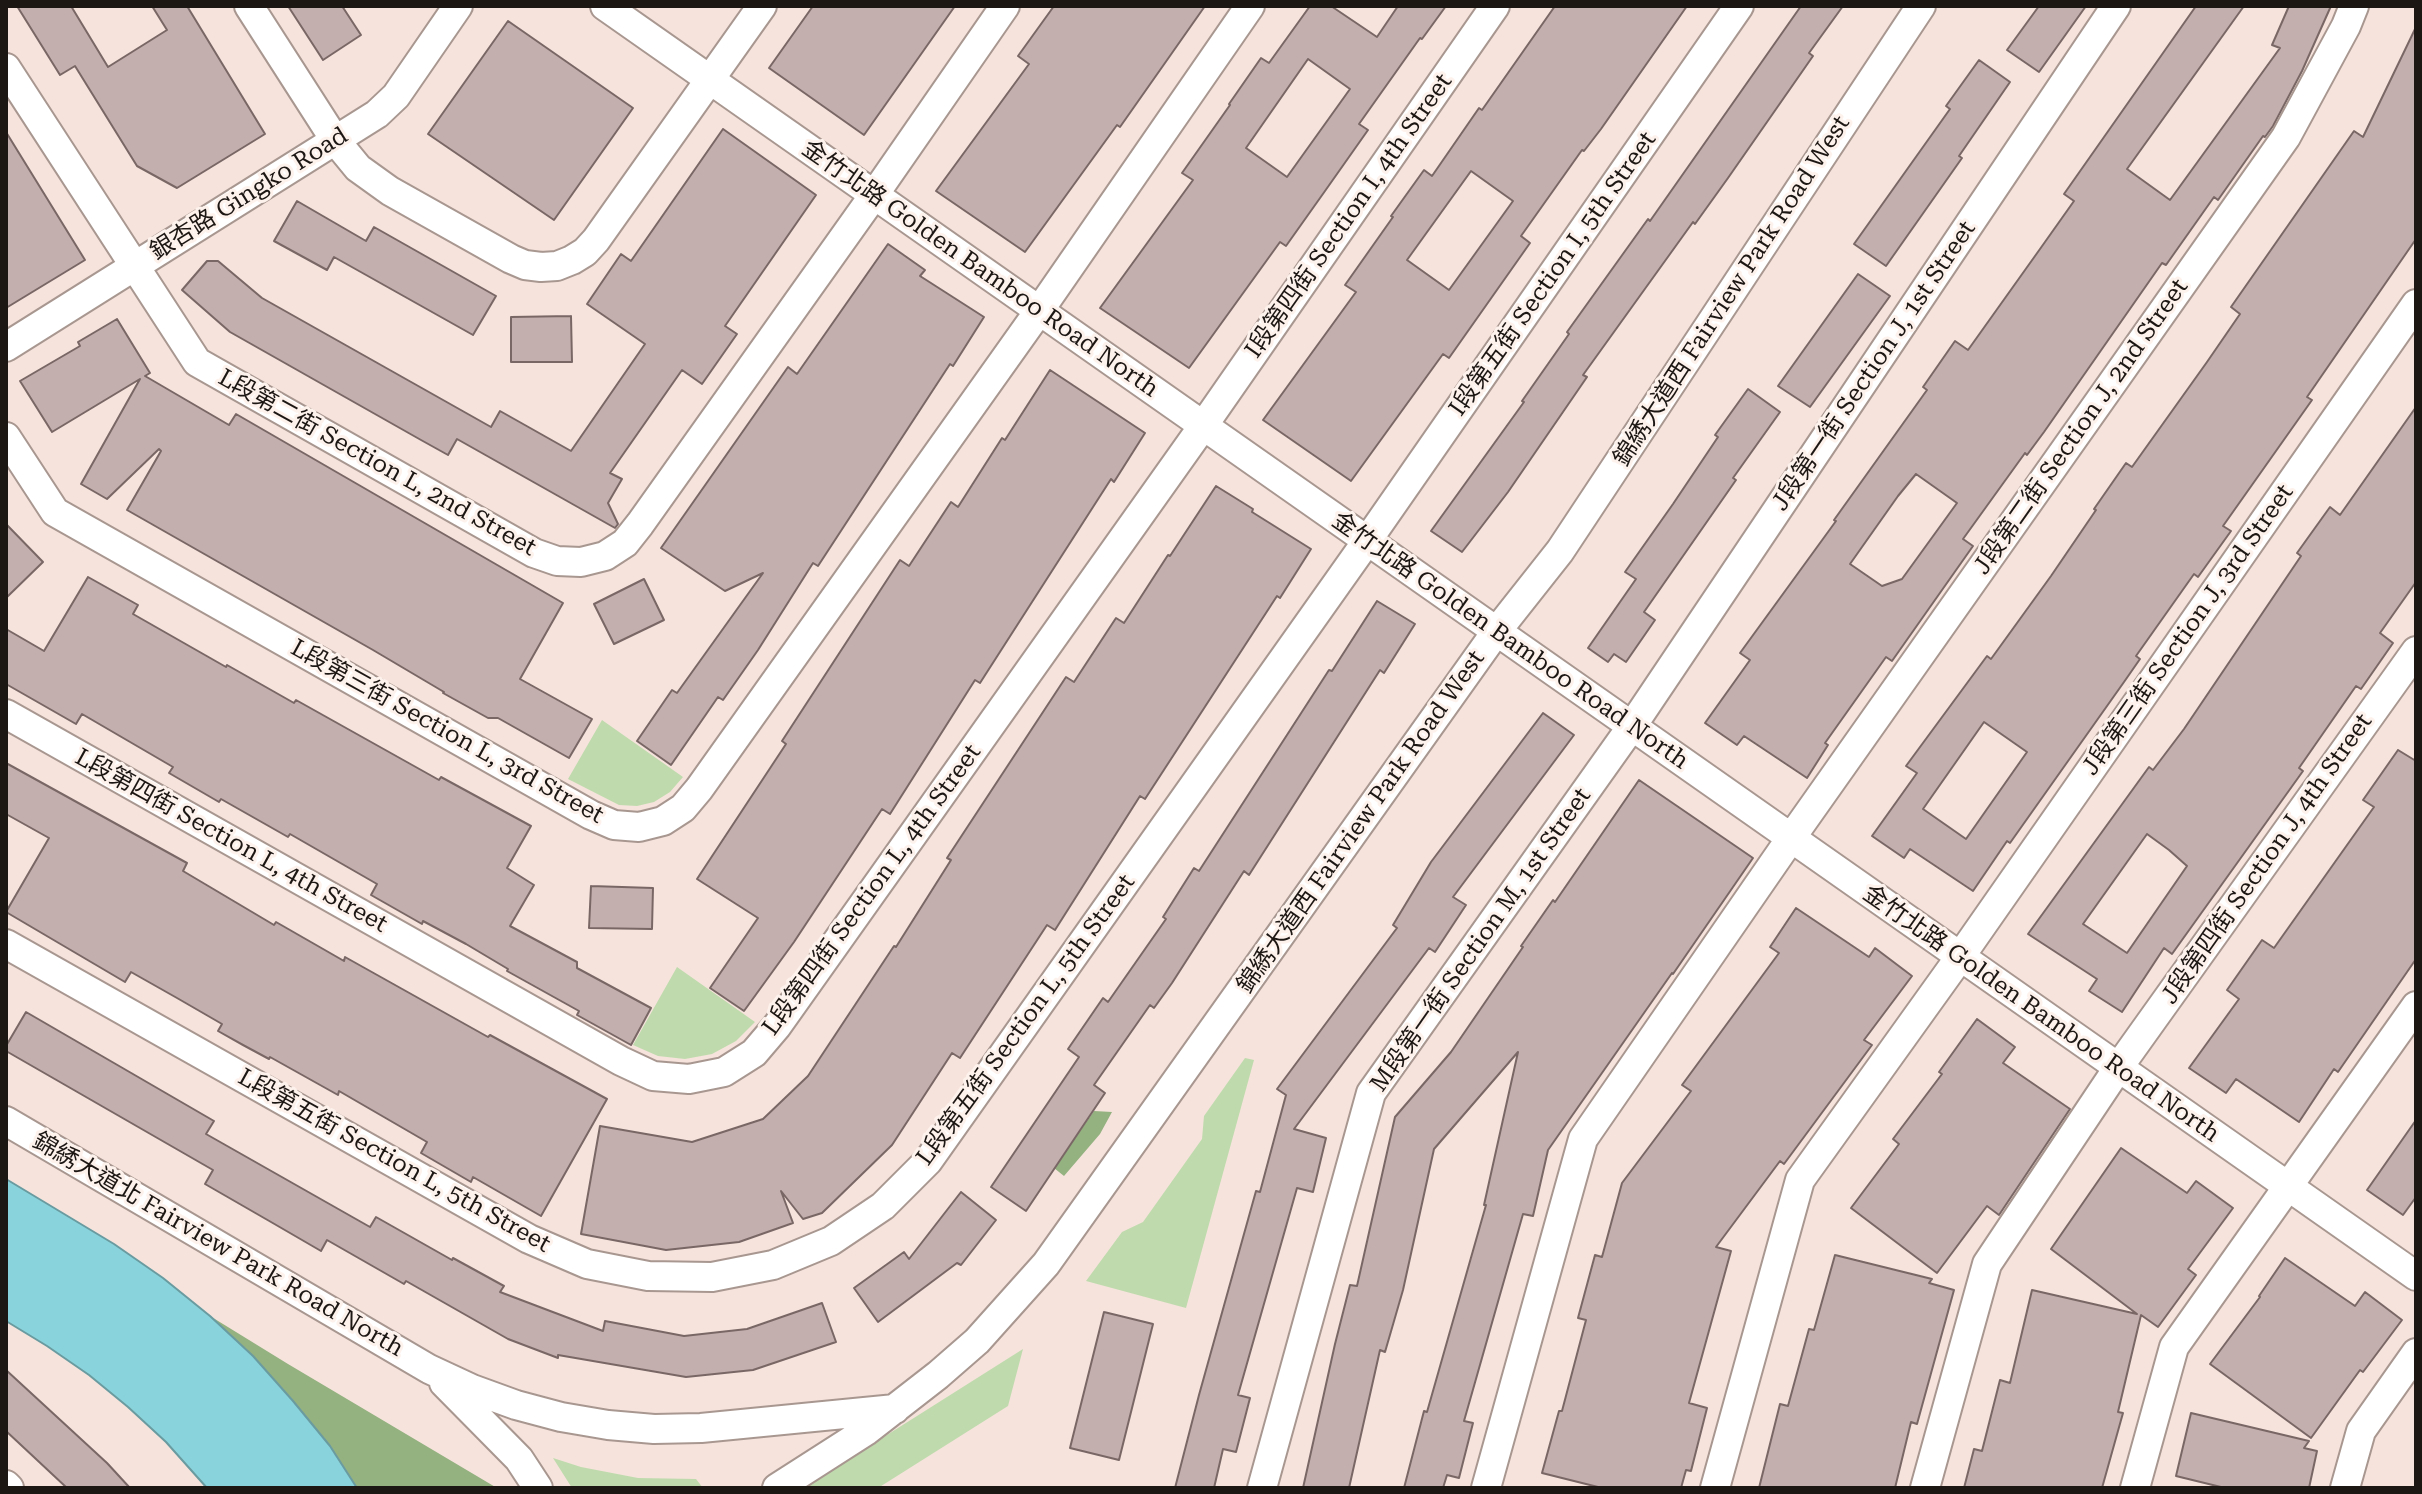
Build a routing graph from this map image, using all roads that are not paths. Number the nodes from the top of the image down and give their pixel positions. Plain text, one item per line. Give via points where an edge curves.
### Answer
1 (249, 6) edge
2 (458, 6) edge
3 (605, 6) edge
4 (762, 6) edge
5 (1005, 6) edge
6 (1250, 6) edge
7 (1495, 6) edge
8 (1739, 6) edge
9 (1921, 6) edge
10 (2116, 6) edge
11 (2354, 6) edge
12 (6, 68) edge
13 (710, 80) junction
14 (335, 140) junction
15 (874, 195) junction
16 (134, 266) junction
17 (2416, 304) edge
18 (1039, 311) junction
19 (6, 347) edge
20 (1203, 426) junction
21 (6, 437) edge
22 (1367, 541) junction
23 (1496, 632) junction
24 (2416, 651) edge
25 (6, 714) edge
26 (1632, 726) junction
27 (1791, 838) junction
28 (6, 944) edge
29 (1960, 957) junction
30 (2416, 1006) edge
31 (2118, 1068) junction
32 (6, 1121) edge
33 (2288, 1187) junction
34 (2416, 1276) edge
35 (2416, 1353) edge
36 (429, 1369) junction
37 (898, 1408) junction
38 (538, 1488) edge
39 (777, 1488) edge
40 (1262, 1488) edge
41 (1486, 1488) edge
42 (1715, 1488) edge
43 (1925, 1488) edge
44 (2135, 1488) edge
45 (2345, 1488) edge

1 - 14 street
2 - 14 street, 銀杏路 Gingko Road via 396,96
3 - 13 street, 金竹北路 Golden Bamboo Road North
4 - 13 street
5 - 15 street, L段第二街 Section L, 2nd Street
6 - 18 street, L段第三街 Section L, 3rd Street
7 - 20 street, I段第四街 Section I, 4th Street
8 - 22 street, I段第五街 Section I, 5th Street
9 - 23 street, 錦綉大道西 Fairview Park Road West via 1560,551
10 - 26 street, J段第一街 Section J, 1st Street
11 - 27 street, J段第二街 Section J, 2nd Street via 2286,137
12 - 16 street, L段第二街 Section L, 2nd Street
13 - 14 street via 596,240 557,266 511,259 390,191 358,168
13 - 15 street, 金竹北路 Golden Bamboo Road North
14 - 16 street, 銀杏路 Gingko Road
15 - 16 street, L段第二街 Section L, 2nd Street via 625,543 605,556 581,562 534,553 197,362
15 - 18 street, 金竹北路 Golden Bamboo Road North
16 - 19 street, 銀杏路 Gingko Road
17 - 29 street, J段第三街 Section J, 3rd Street
18 - 20 street, 金竹北路 Golden Bamboo Road North
18 - 21 street, L段第三街 Section L, 3rd Street via 699,789 663,821 639,827 614,825 591,815 55,512
20 - 22 street, 金竹北路 Golden Bamboo Road North
20 - 25 street, L段第四街 Section L, 4th Street via 777,1026 754,1053 724,1072 689,1079 653,1076 621,1061
22 - 23 street, 金竹北路 Golden Bamboo Road North
22 - 28 street, L段第五街 Section L, 5th Street via 928,1161 870,1215 831,1241 773,1265 712,1277 648,1276 587,1264 543,1246
23 - 26 street, 金竹北路 Golden Bamboo Road North
23 - 37 street, 錦綉大道西 Fairview Park Road West via 1046,1264 977,1341
24 - 31 street, J段第四街 Section J, 4th Street
26 - 27 street, 金竹北路 Golden Bamboo Road North
26 - 40 street, M段第一街 Section M, 1st Street via 1371,1093
27 - 29 street, 金竹北路 Golden Bamboo Road North
27 - 41 street, J段第二街 Section J, 2nd Street via 1583,1139
29 - 31 street, 金竹北路 Golden Bamboo Road North
29 - 42 street, J段第三街 Section J, 3rd Street via 1800,1180
30 - 33 street
31 - 33 street, 金竹北路 Golden Bamboo Road North
31 - 43 street, J段第四街 Section J, 4th Street via 1987,1264
32 - 36 street, 錦綉大道北 Fairview Park Road North
33 - 34 street, 金竹北路 Golden Bamboo Road North
33 - 44 street via 2174,1347
35 - 45 street via 2361,1431
36 - 37 street via 516,1405 561,1417 654,1429
36 - 38 street via 519,1459
37 - 39 street, 錦綉大道西 Fairview Park Road West

